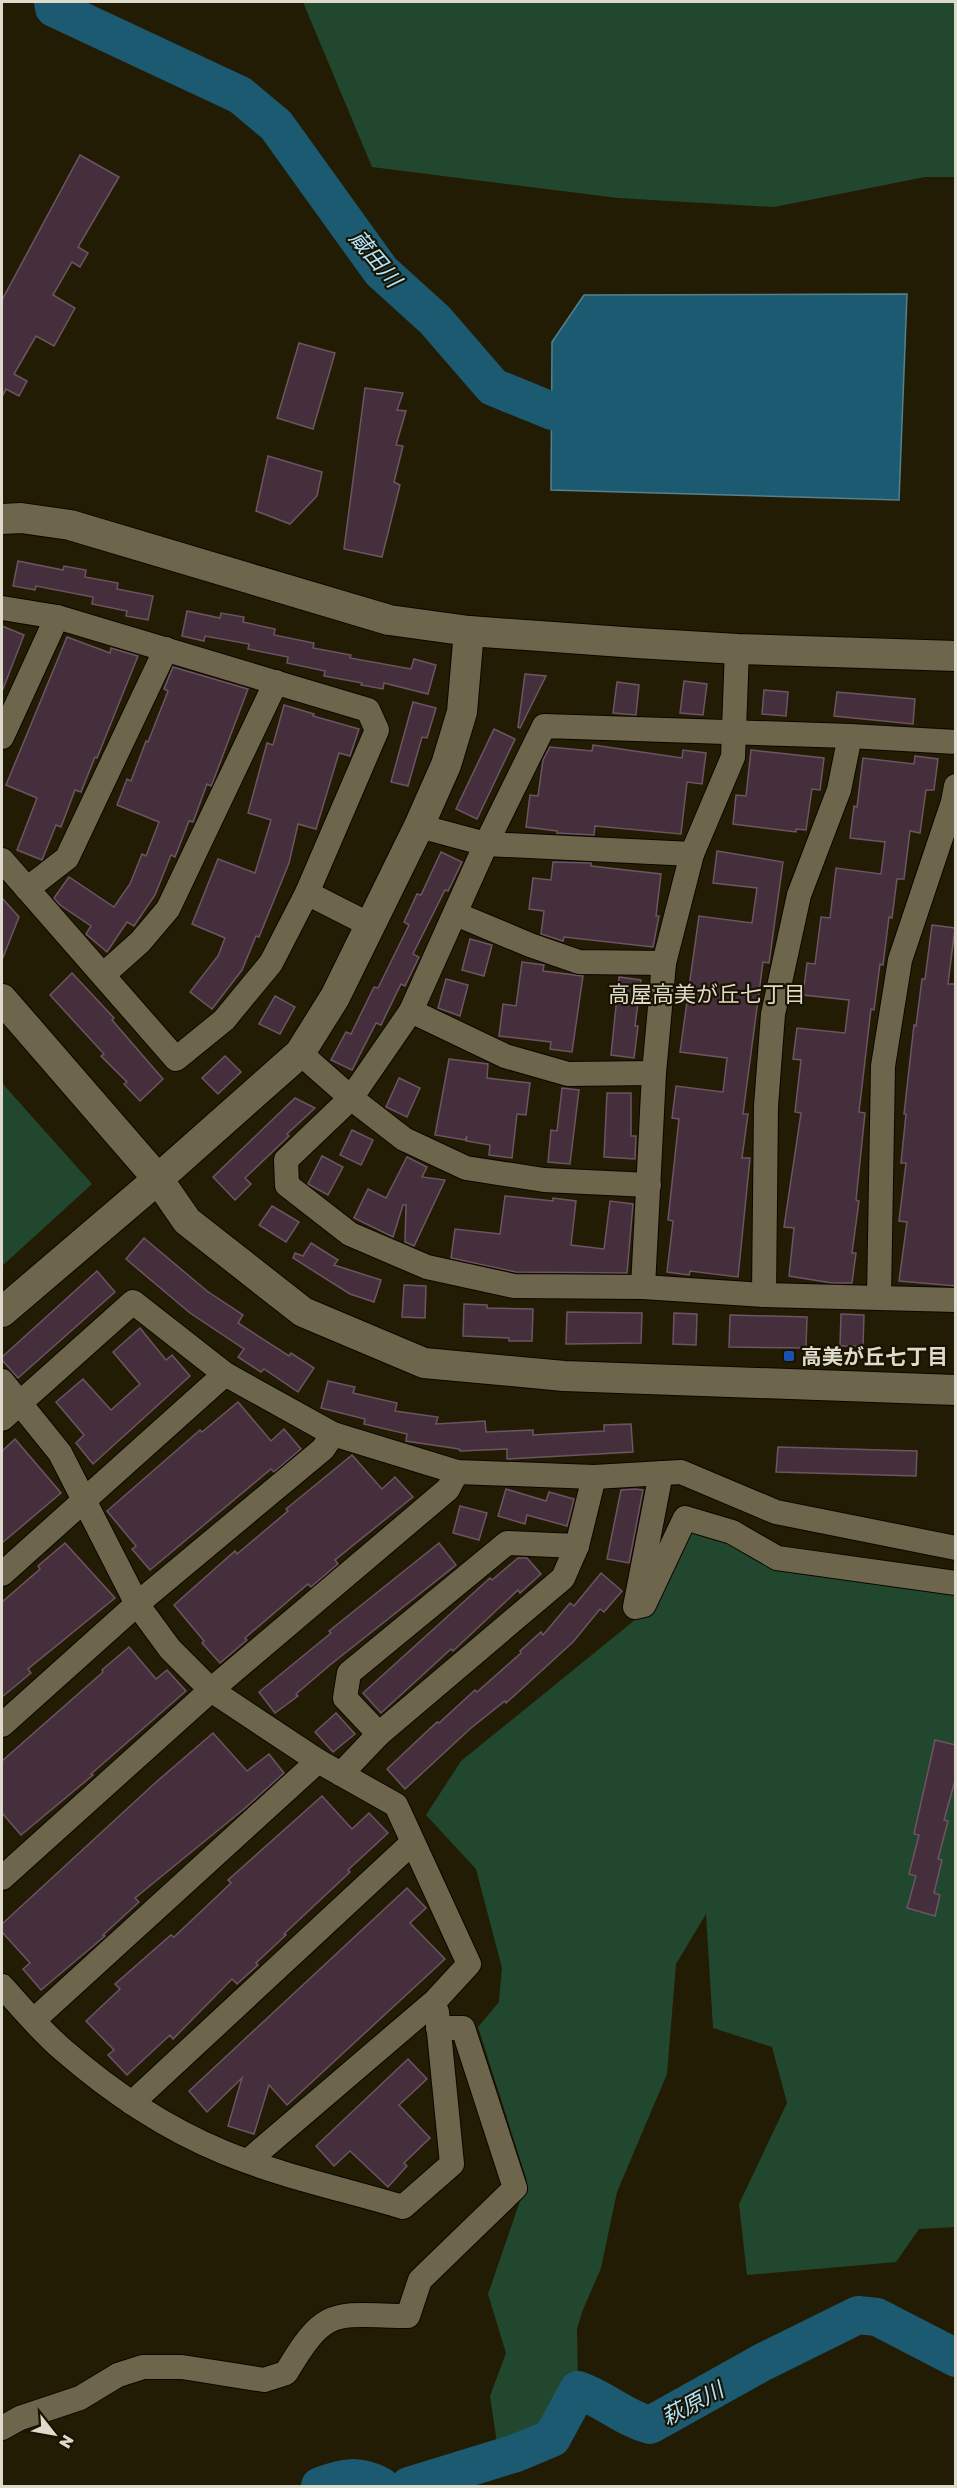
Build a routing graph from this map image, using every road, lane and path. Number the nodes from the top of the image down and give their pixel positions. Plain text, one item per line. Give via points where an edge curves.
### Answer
1 (2, 519) edge
2 (2, 608) edge
3 (57, 617) junction
4 (469, 632) junction
5 (166, 649) junction
6 (737, 649) junction
7 (956, 656) edge
8 (276, 682) junction
9 (732, 733) junction
10 (850, 736) junction
11 (2, 738) edge
12 (956, 742) edge
13 (956, 786) edge
14 (419, 826) junction
15 (486, 844) junction
16 (692, 854) junction
17 (2, 860) edge
18 (27, 889) junction
19 (307, 893) junction
20 (456, 914) junction
21 (370, 925) junction
22 (664, 963) junction
23 (103, 975) junction
24 (2, 999) edge
25 (411, 1011) junction
26 (300, 1053) junction
27 (654, 1073) junction
28 (351, 1098) junction
29 (158, 1179) junction
30 (649, 1185) junction
31 (644, 1287) junction
32 (764, 1294) junction
33 (879, 1297) junction
34 (956, 1300) edge
35 (2, 1312) edge
36 (225, 1374) junction
37 (2, 1381) edge
38 (956, 1390) edge
39 (21, 1403) junction
40 (2, 1419) edge
41 (333, 1434) junction
42 (457, 1472) junction
43 (661, 1473) junction
44 (594, 1477) junction
45 (84, 1499) junction
46 (577, 1546) junction
47 (956, 1548) edge
48 (2, 1574) edge
49 (956, 1583) edge
50 (138, 1604) junction
51 (211, 1690) junction
52 (2, 1725) edge
53 (379, 1734) junction
54 (318, 1761) junction
55 (341, 1774) junction
56 (412, 1843) junction
57 (2, 1878) edge
58 (2, 1986) edge
59 (435, 2001) junction
60 (34, 2020) junction
61 (438, 2028) junction
62 (132, 2103) junction
63 (248, 2161) junction
64 (2, 2428) edge

1 - 4 street via 70,525 389,620
2 - 3 street
3 - 5 street
3 - 11 street
4 - 6 street
4 - 14 street via 462,712 446,765
5 - 8 street
5 - 18 street via 67,858
6 - 7 street
6 - 9 street
8 - 19 street via 368,710 377,730
8 - 23 street via 168,909 140,942
9 - 10 street
9 - 15 street via 544,726
9 - 16 street via 733,757
10 - 12 street
10 - 32 street via 839,790 799,895 773,1014 766,1106
13 - 33 street via 900,960 883,1066
14 - 15 street
14 - 21 street
15 - 16 street
15 - 20 street
16 - 22 street
17 - 18 street
18 - 23 street
19 - 21 street
19 - 23 street via 271,963 224,1020 176,1059
20 - 22 street via 579,962
20 - 25 street
21 - 26 street via 335,997
22 - 27 street
24 - 29 street
25 - 27 street via 505,1056 567,1074
25 - 28 street
26 - 28 street
26 - 29 street
27 - 30 street
28 - 30 street via 404,1139 466,1168 544,1180
28 - 31 street via 286,1160 287,1185 350,1234 427,1267 514,1286
29 - 35 street
29 - 38 street via 187,1221 303,1312 424,1363 564,1377
30 - 31 street
31 - 32 street
32 - 33 street
33 - 34 street
36 - 39 street via 133,1302
36 - 41 street
36 - 45 street
37 - 39 street
39 - 40 street
39 - 45 street via 60,1453
41 - 42 street
41 - 50 street via 323,1449
42 - 44 street
42 - 51 street via 448,1489
43 - 44 street
43 - 47 street via 681,1472 776,1512
43 - 49 street via 635,1607 644,1605 685,1518 732,1532 777,1558
44 - 46 street
45 - 48 street
45 - 50 street
46 - 53 street via 562,1578
46 - 53 street via 507,1543 349,1673 345,1698
50 - 51 street via 170,1649
50 - 52 street
51 - 54 street
51 - 57 street
53 - 55 street
54 - 55 street
54 - 60 street
55 - 56 street via 396,1805
56 - 59 street via 469,1964
56 - 62 street
58 - 60 street
59 - 61 street
59 - 63 street
60 - 62 street via 62,2048
61 - 63 street via 452,2164 403,2207
61 - 64 street via 463,2028 515,2188 420,2280 408,2316 339,2315 322,2322 302,2345 286,2373 264,2380 182,2367 143,2367 118,2375 80,2398
62 - 63 street via 177,2130

